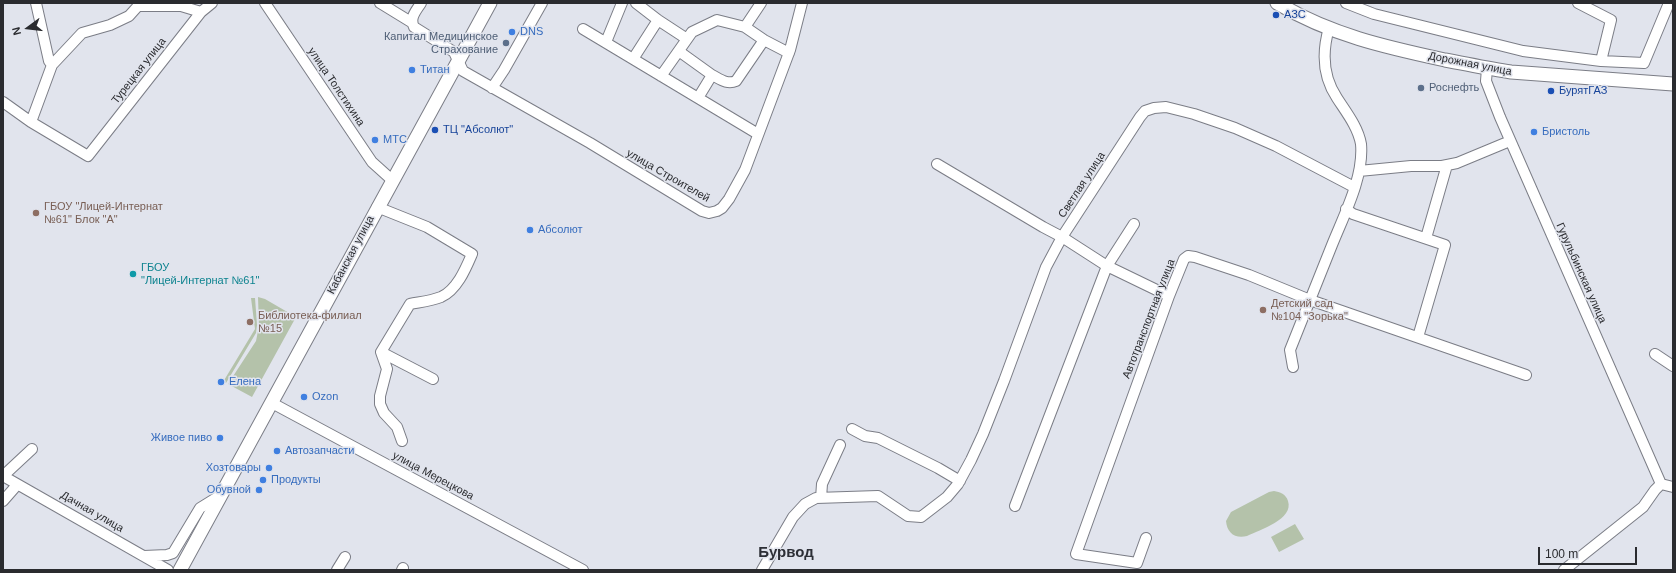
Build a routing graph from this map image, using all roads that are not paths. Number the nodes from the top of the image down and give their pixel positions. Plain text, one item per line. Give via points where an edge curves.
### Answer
1 (36, 3) edge
2 (212, 3) edge
3 (265, 3) edge
4 (380, 3) edge
5 (421, 3) edge
6 (490, 3) edge
7 (542, 3) edge
8 (622, 3) edge
9 (636, 3) edge
10 (761, 3) edge
11 (802, 3) edge
12 (1277, 3) edge
13 (1346, 3) edge
14 (1578, 3) edge
15 (1669, 3) edge
16 (136, 5) edge
17 (201, 12) junction
18 (658, 20) junction
19 (411, 22) junction
20 (745, 27) junction
21 (1329, 28) junction
22 (583, 29) dead end
23 (687, 38) junction
24 (764, 40) junction
25 (606, 42) junction
26 (680, 52) junction
27 (789, 53) junction
28 (633, 59) junction
29 (458, 60) junction
30 (1601, 61) junction
31 (52, 65) junction
32 (1487, 69) junction
33 (712, 75) junction
34 (661, 76) junction
35 (1657, 83) junction
36 (1673, 84) edge
37 (1673, 87) edge
38 (492, 88) junction
39 (698, 98) junction
40 (3, 102) edge
41 (31, 122) junction
42 (758, 134) junction
43 (1510, 141) junction
44 (937, 164) dead end
45 (1447, 165) junction
46 (1359, 171) junction
47 (392, 180) junction
48 (1354, 187) junction
49 (377, 207) junction
50 (1346, 209) junction
51 (1134, 224) dead end
52 (1062, 237) junction
53 (1426, 238) junction
54 (1107, 266) junction
55 (1169, 296) junction
56 (1310, 300) junction
57 (1418, 337) junction
58 (381, 352) junction
59 (1655, 354) dead end
60 (1673, 366) edge
61 (1293, 367) dead end
62 (1526, 375) dead end
63 (433, 379) dead end
64 (272, 403) junction
65 (852, 429) dead end
66 (402, 441) dead end
67 (840, 444) dead end
68 (32, 449) dead end
69 (3, 476) edge
70 (959, 482) junction
71 (17, 484) junction
72 (1661, 484) junction
73 (1673, 487) edge
74 (222, 495) junction
75 (821, 498) junction
76 (3, 501) edge
77 (1015, 506) dead end
78 (1146, 538) dead end
79 (142, 556) junction
80 (344, 557) dead end
81 (168, 570) edge
82 (180, 570) edge
83 (337, 570) edge
84 (583, 570) edge
85 (762, 570) edge
86 (1564, 570) edge

1 - 31 street
2 - 17 street, Турецкая улица
3 - 47 street, улица Толстихина via 372,162
4 - 19 street, улица Строителей
5 - 19 street
6 - 29 main road, Кабанская улица
7 - 38 street
8 - 25 street
9 - 18 street
10 - 20 street
11 - 27 street, улица Строителей
12 - 21 main road, Дорожная улица
13 - 30 street via 1374,14 1516,50
14 - 30 street via 1611,20
15 - 30 street via 1644,63
16 - 17 street via 181,6
16 - 31 street via 129,16 110,25 82,33
17 - 41 street, Турецкая улица via 88,156
18 - 23 street
18 - 28 street
19 - 29 street, улица Строителей via 414,27 454,52
20 - 23 street via 717,20 692,32
20 - 24 street
21 - 32 main road, Дорожная улица via 1379,46
21 - 46 street via 1324,55 1326,73 1330,86 1359,136
22 - 25 street
23 - 26 street
24 - 27 street
24 - 33 street via 736,81 726,82
25 - 28 street
26 - 33 street
26 - 34 street
27 - 42 street, улица Строителей
28 - 34 street
29 - 38 street, улица Строителей via 464,71
29 - 47 main road, Кабанская улица
31 - 41 street
32 - 35 main road, Дорожная улица
32 - 43 street, Гурульбинская улица via 1486,81
33 - 39 street
34 - 39 street
35 - 36 main road, Дорожная улица
35 - 37 main road
38 - 42 street, улица Строителей via 709,213 716,212 730,199 745,170
39 - 42 street
40 - 41 street
43 - 45 street
43 - 72 street, Гурульбинская улица
44 - 52 street
45 - 46 street
45 - 53 street
46 - 48 street
47 - 49 main road, Кабанская улица
48 - 50 street
48 - 52 street, Светлая улица via 1276,146 1235,128 1179,109 1154,108 1145,111 1140,117
49 - 58 street via 427,227 472,254 446,294 410,304
49 - 64 main road, Кабанская улица
50 - 53 street via 1353,214
50 - 56 street
51 - 54 street
52 - 54 street
52 - 70 street, Светлая улица via 1046,267 984,434
53 - 57 street via 1446,245
54 - 55 street
54 - 77 street
55 - 56 street, Автотранспортная улица via 1184,259 1188,256 1249,275
55 - 78 street, Автотранспортная улица via 1076,554 1137,563
56 - 57 street, Автотранспортная улица
56 - 61 street via 1290,350
57 - 62 street, Автотранспортная улица
58 - 63 street
58 - 66 street via 387,369 380,404
59 - 60 street
64 - 74 main road, Кабанская улица
64 - 84 street, улица Мерецкова
65 - 70 street via 865,436 878,438 938,468
67 - 75 street via 822,484
68 - 69 street
69 - 71 street, Дачная улица
70 - 75 street, Светлая улица via 947,497 921,517 908,516 878,496
71 - 76 street
71 - 79 street, Дачная улица
72 - 73 street
72 - 86 street via 1643,507
74 - 79 street via 200,508 173,553
74 - 82 main road, Кабанская улица
75 - 85 street via 805,504 793,517
79 - 81 street, Дачная улица
80 - 83 street

